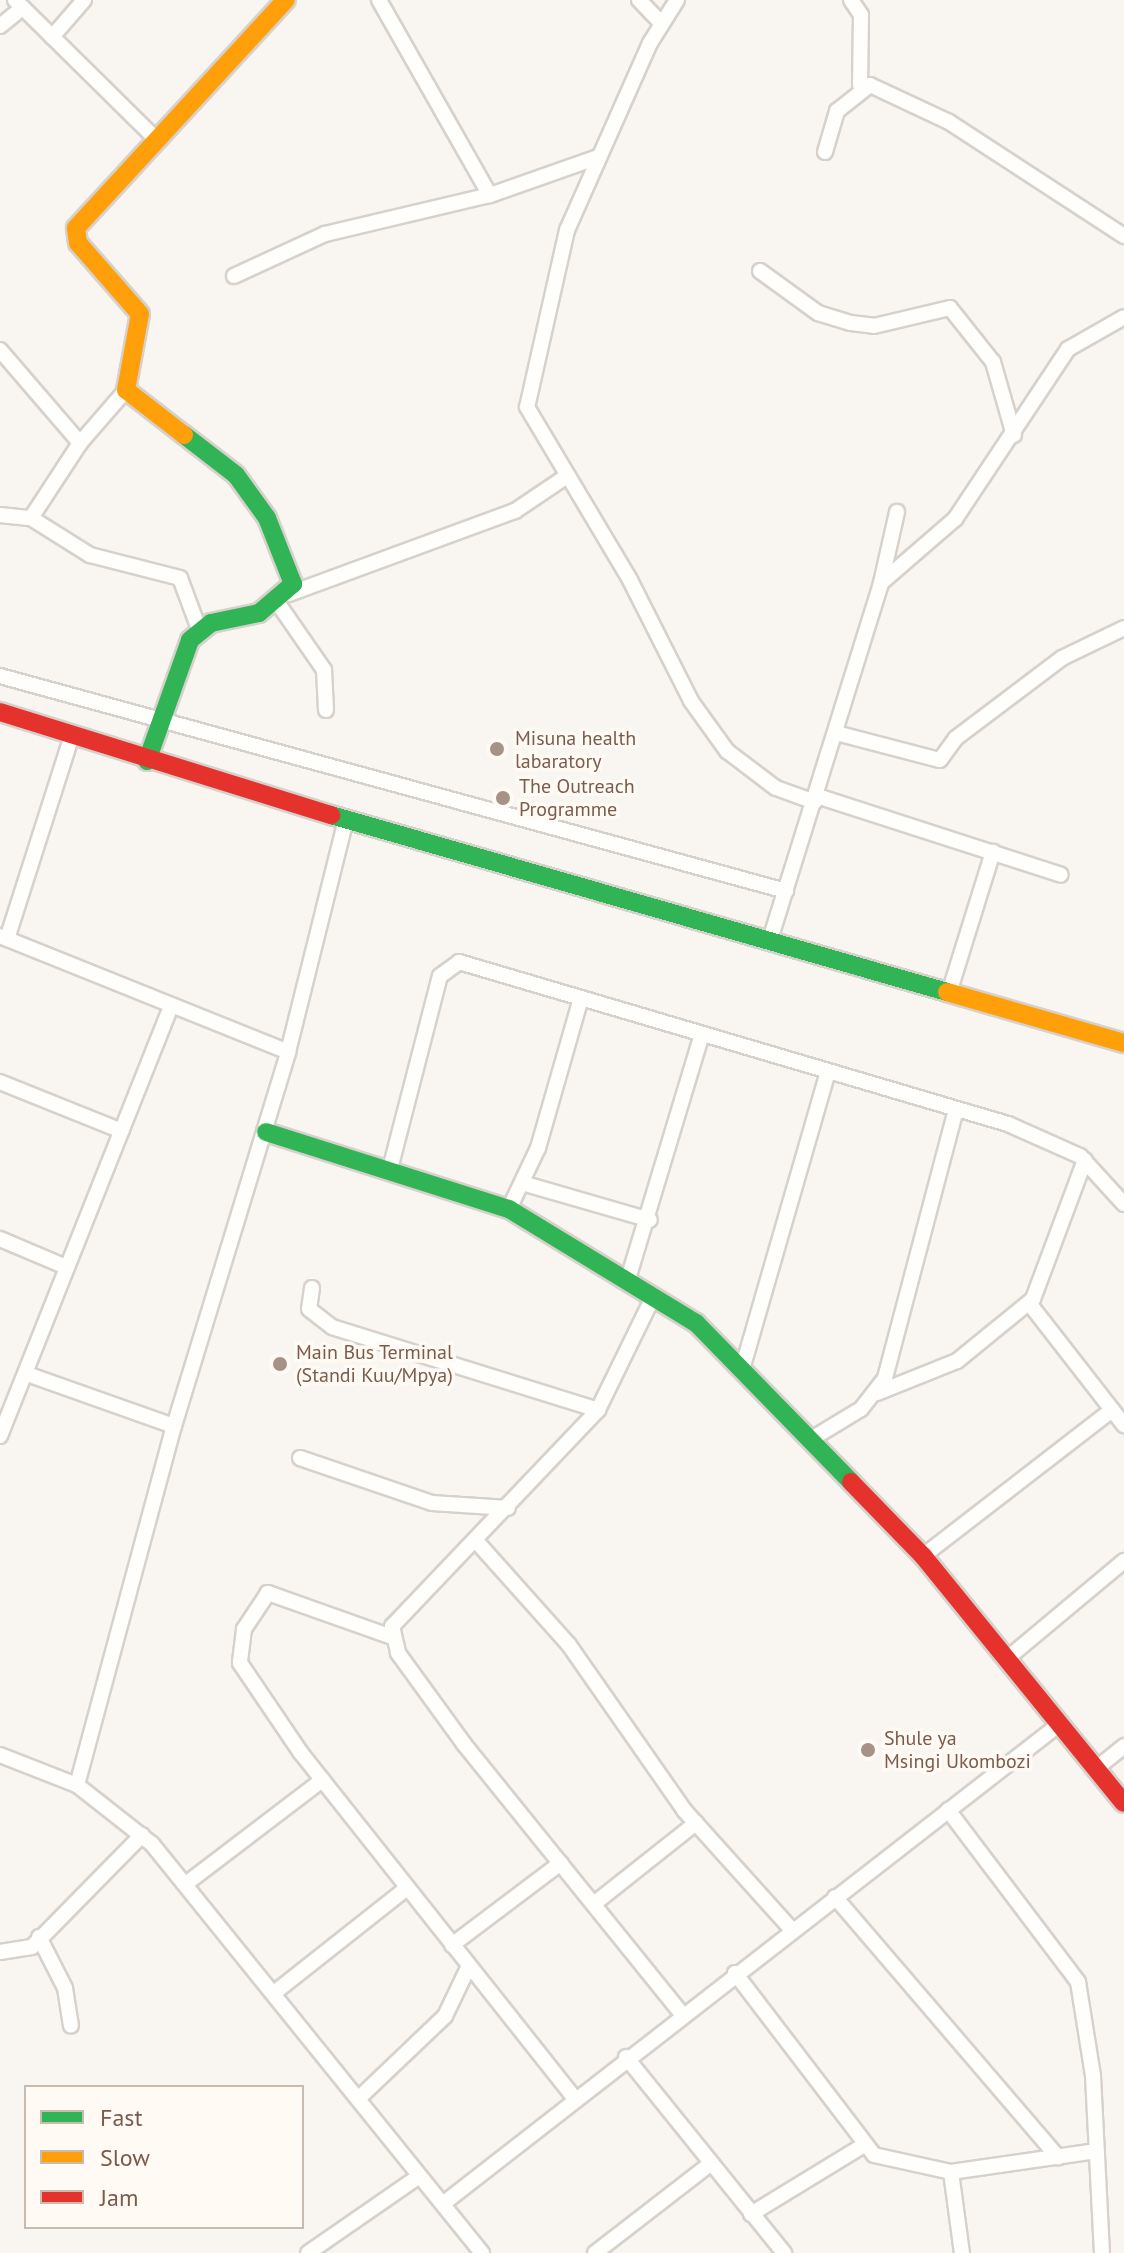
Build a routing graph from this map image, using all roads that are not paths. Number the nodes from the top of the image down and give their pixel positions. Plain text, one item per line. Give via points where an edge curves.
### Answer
1 (84, 0) edge
2 (286, 0) edge
3 (379, 0) edge
4 (639, 0) edge
5 (677, 0) edge
6 (851, 0) edge
7 (18, 4) edge
8 (660, 22) junction
9 (0, 26) edge
10 (52, 37) junction
11 (860, 85) junction
12 (154, 137) junction
13 (825, 152) dead end
14 (598, 157) junction
15 (490, 195) junction
16 (1124, 236) edge
17 (760, 271) dead end
18 (234, 276) dead end
19 (1124, 317) edge
20 (0, 350) edge
21 (126, 390) junction
22 (1014, 435) junction
23 (80, 443) junction
24 (564, 478) junction
25 (897, 512) dead end
26 (0, 515) edge
27 (31, 518) junction
28 (881, 583) junction
29 (283, 598) junction
30 (1124, 628) edge
31 (199, 629) junction
32 (0, 676) edge
33 (326, 710) dead end
34 (0, 712) edge
35 (165, 715) junction
36 (836, 733) junction
37 (72, 735) junction
38 (147, 761) junction
39 (816, 799) junction
40 (346, 820) junction
41 (993, 852) junction
42 (1061, 875) dead end
43 (786, 891) junction
44 (3, 938) edge
45 (769, 943) junction
46 (949, 993) junction
47 (581, 998) junction
48 (171, 1007) junction
49 (702, 1034) junction
50 (1124, 1043) edge
51 (288, 1052) junction
52 (828, 1072) junction
53 (0, 1082) edge
54 (956, 1110) junction
55 (122, 1131) junction
56 (266, 1132) junction
57 (1085, 1160) junction
58 (390, 1169) junction
59 (522, 1183) junction
60 (1124, 1204) edge
61 (509, 1209) junction
62 (650, 1220) junction
63 (0, 1239) edge
64 (64, 1266) junction
65 (628, 1279) junction
66 (312, 1288) dead end
67 (654, 1295) junction
68 (1029, 1303) junction
69 (743, 1366) junction
70 (27, 1374) junction
71 (877, 1393) junction
72 (598, 1410) junction
73 (1112, 1410) junction
74 (1124, 1425) edge
75 (174, 1426) junction
76 (0, 1436) edge
77 (813, 1438) junction
78 (300, 1458) dead end
79 (508, 1508) junction
80 (477, 1542) junction
81 (923, 1556) junction
82 (1124, 1561) edge
83 (392, 1637) junction
84 (1009, 1657) junction
85 (1061, 1723) junction
86 (1124, 1746) edge
87 (0, 1755) edge
88 (1097, 1768) junction
89 (322, 1780) junction
90 (77, 1785) junction
91 (1124, 1803) edge
92 (948, 1810) junction
93 (696, 1823) junction
94 (142, 1835) junction
95 (561, 1863) junction
96 (187, 1883) junction
97 (407, 1888) junction
98 (835, 1897) junction
99 (595, 1903) junction
100 (792, 1930) junction
101 (39, 1937) junction
102 (452, 1945) junction
103 (0, 1952) edge
104 (469, 1966) junction
105 (735, 1973) junction
106 (274, 1993) junction
107 (682, 2014) junction
108 (71, 2026) dead end
109 (626, 2057) junction
110 (359, 2098) junction
111 (574, 2098) junction
112 (864, 2145) junction
113 (1096, 2151) junction
114 (1058, 2157) junction
115 (710, 2164) junction
116 (951, 2172) junction
117 (419, 2176) junction
118 (444, 2203) junction
119 (751, 2214) junction
120 (308, 2253) edge
121 (482, 2253) edge
122 (595, 2253) edge
123 (784, 2253) edge
124 (962, 2253) edge
125 (1102, 2253) edge

1 - 10 street
2 - 12 main road
3 - 15 street
4 - 8 street
5 - 8 street
6 - 11 street via 861,15
7 - 9 street
7 - 10 street
8 - 14 street
10 - 12 street
11 - 13 street via 837,111
11 - 16 street via 919,104
12 - 21 main road via 76,228 78,243 140,314
14 - 15 street
14 - 24 street via 554,269 547,341 526,402
15 - 18 street via 325,234
17 - 22 street via 818,313 851,323 874,326 950,308 993,362
19 - 22 street via 1068,349
20 - 23 street
21 - 23 street
21 - 29 main road via 256,497 292,571
22 - 28 street via 955,519
23 - 27 street
24 - 29 street via 515,511
24 - 39 street via 727,751 776,788
25 - 28 street
26 - 27 street
27 - 31 street via 90,555 180,578
28 - 36 street
29 - 31 main road
29 - 33 street via 324,670
30 - 36 street via 1062,658 956,738 940,760
31 - 35 main road
32 - 35 street
34 - 37 main road
35 - 38 main road
35 - 43 street
36 - 39 street
37 - 38 main road
37 - 44 street
38 - 40 main road
39 - 41 street
39 - 43 street
40 - 45 main road
40 - 51 street
41 - 42 street
41 - 46 street
43 - 45 street
44 - 48 street
45 - 46 main road
46 - 50 main road
47 - 49 street
47 - 58 street via 459,962 448,966
47 - 59 street
48 - 51 street
48 - 55 street
49 - 52 street
49 - 62 street
51 - 56 street
52 - 54 street
52 - 69 street
53 - 55 street
54 - 57 street via 1038,1135
54 - 71 street
55 - 64 street
56 - 58 main road
56 - 75 street
57 - 60 street
57 - 68 street
58 - 61 main road
59 - 61 street
59 - 62 street
61 - 65 main road
62 - 65 street
63 - 64 street
64 - 70 street
65 - 67 main road
66 - 72 street via 309,1309 332,1327
67 - 69 main road
67 - 72 street
68 - 71 street via 957,1361
68 - 73 street
69 - 77 main road
70 - 75 street
70 - 76 street
71 - 77 street
72 - 79 street
73 - 74 street
73 - 81 street
75 - 90 street
77 - 81 main road
78 - 79 street via 432,1503
79 - 80 street
80 - 83 street via 397,1619
80 - 93 street via 569,1645
81 - 84 main road
82 - 84 street
83 - 89 street via 277,1593 254,1607 240,1663
83 - 95 street via 456,1732
84 - 85 main road
85 - 88 main road
85 - 92 street
86 - 88 street
87 - 90 street
88 - 91 main road
89 - 96 street
89 - 97 street
90 - 94 street
92 - 98 street
92 - 113 street via 1078,1982 1086,2008
93 - 99 street
93 - 100 street
94 - 96 street
94 - 101 street
95 - 99 street
95 - 102 street
96 - 106 street
97 - 102 street
97 - 106 street
98 - 100 street
98 - 114 street
99 - 107 street
100 - 105 street
101 - 103 street via 20,1954
101 - 108 street via 65,1988
102 - 104 street
104 - 110 street via 445,2016
104 - 111 street
105 - 107 street
105 - 112 street
106 - 110 street
107 - 109 street
109 - 111 street
109 - 115 street
110 - 117 street
111 - 118 street
112 - 116 street via 901,2165
112 - 119 street
113 - 114 street
113 - 125 street
114 - 116 street
115 - 119 street
115 - 122 street
116 - 124 street
117 - 118 street
117 - 120 street
118 - 121 street
119 - 123 street

